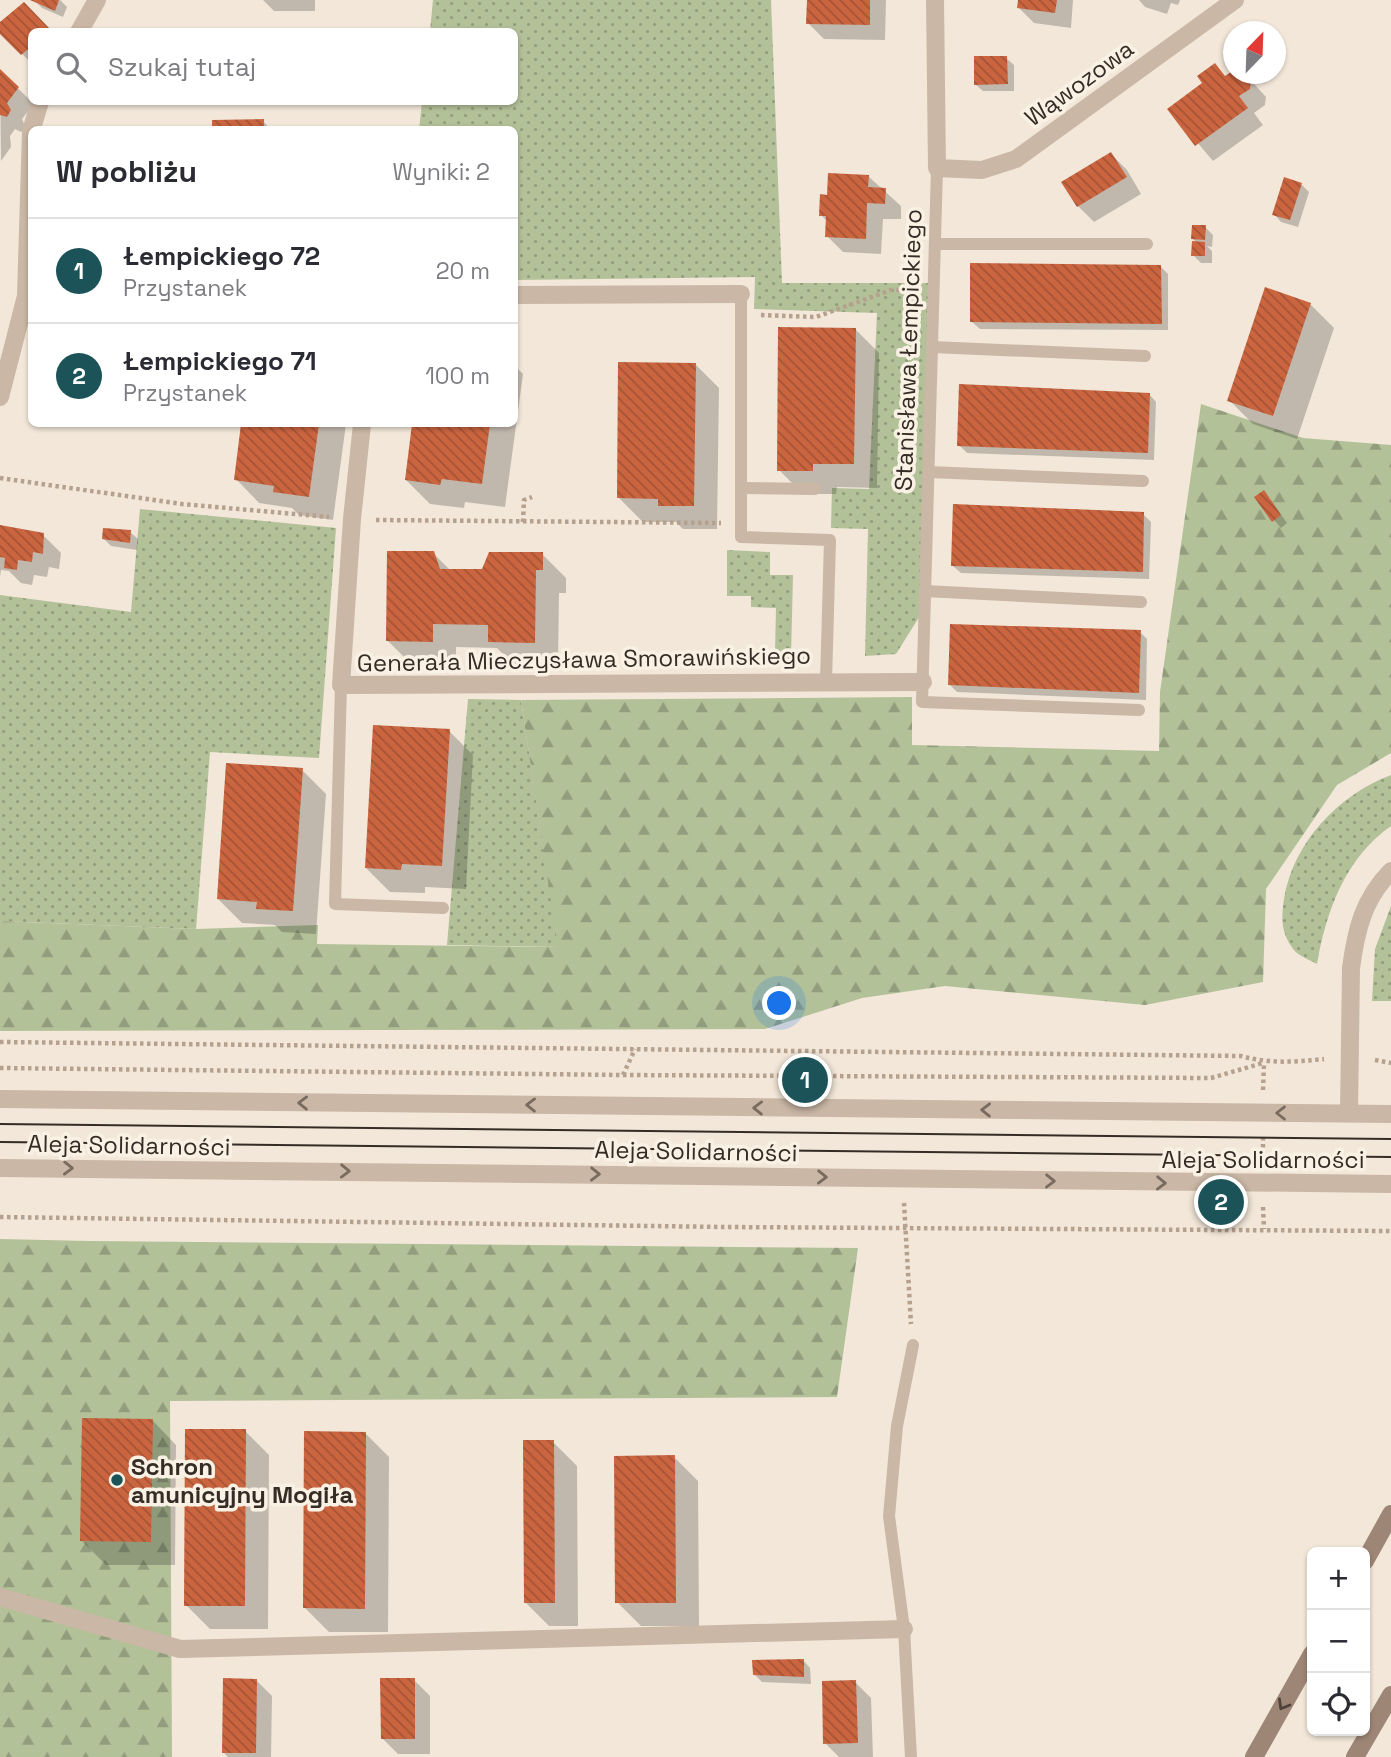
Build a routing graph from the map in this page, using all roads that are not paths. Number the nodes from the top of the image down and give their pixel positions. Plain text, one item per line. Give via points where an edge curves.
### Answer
1 (97, 0) edge
2 (935, 0) edge
3 (1235, 0) edge
4 (81, 28) edge
5 (39, 105) edge
6 (32, 126) edge
7 (937, 169) junction
8 (935, 244) junction
9 (1147, 244) dead end
10 (741, 293) joint
11 (518, 295) edge
12 (28, 299) edge
13 (932, 347) junction
14 (1145, 356) dead end
15 (0, 397) edge
16 (362, 427) edge
17 (929, 472) junction
18 (1143, 481) dead end
19 (741, 488) junction
20 (815, 489) dead end
21 (925, 590) junction
22 (1141, 602) dead end
23 (826, 681) junction
24 (923, 682) junction
25 (341, 685) junction
26 (1139, 710) dead end
27 (1391, 871) edge
28 (443, 908) dead end
29 (0, 1100) edge
30 (1349, 1113) junction
31 (1391, 1114) edge
32 (0, 1168) edge
33 (1391, 1184) edge
34 (913, 1345) road end
35 (1391, 1514) edge
36 (1370, 1552) edge
37 (0, 1597) edge
38 (904, 1629) junction
39 (1307, 1663) edge
40 (1391, 1695) edge
41 (911, 1757) edge
42 (1254, 1757) edge
43 (1355, 1757) edge

1 - 4 street
2 - 7 street, Stanisława Łempickiego
3 - 7 street, Wąwozowa via 1016,159 982,170
5 - 6 street
7 - 8 lane, Stanisława Łempickiego
8 - 9 lane
8 - 13 lane, Stanisława Łempickiego
10 - 11 street
10 - 19 lane
12 - 15 street
13 - 14 lane
13 - 17 lane, Stanisława Łempickiego
16 - 25 street, Generała Mieczysława Smorawińskiego
17 - 18 lane
17 - 21 lane, Stanisława Łempickiego
19 - 20 lane
19 - 23 lane via 741,537 830,540
21 - 22 lane
21 - 24 lane, Stanisława Łempickiego
23 - 24 street, Generała Mieczysława Smorawińskiego
23 - 25 street, Generała Mieczysława Smorawińskiego
24 - 26 lane, Stanisława Łempickiego via 922,702
25 - 28 lane via 335,905
27 - 30 street via 1364,907 1354,945
30 -> 29 street, Aleja Solidarności
30 - 31 street, Aleja Solidarności
32 -> 33 street, Aleja Solidarności
34 - 38 lane via 897,1426 889,1516
35 - 36 main road
37 - 38 street via 180,1649
38 - 41 lane
39 -> 42 main road
40 - 43 main road

